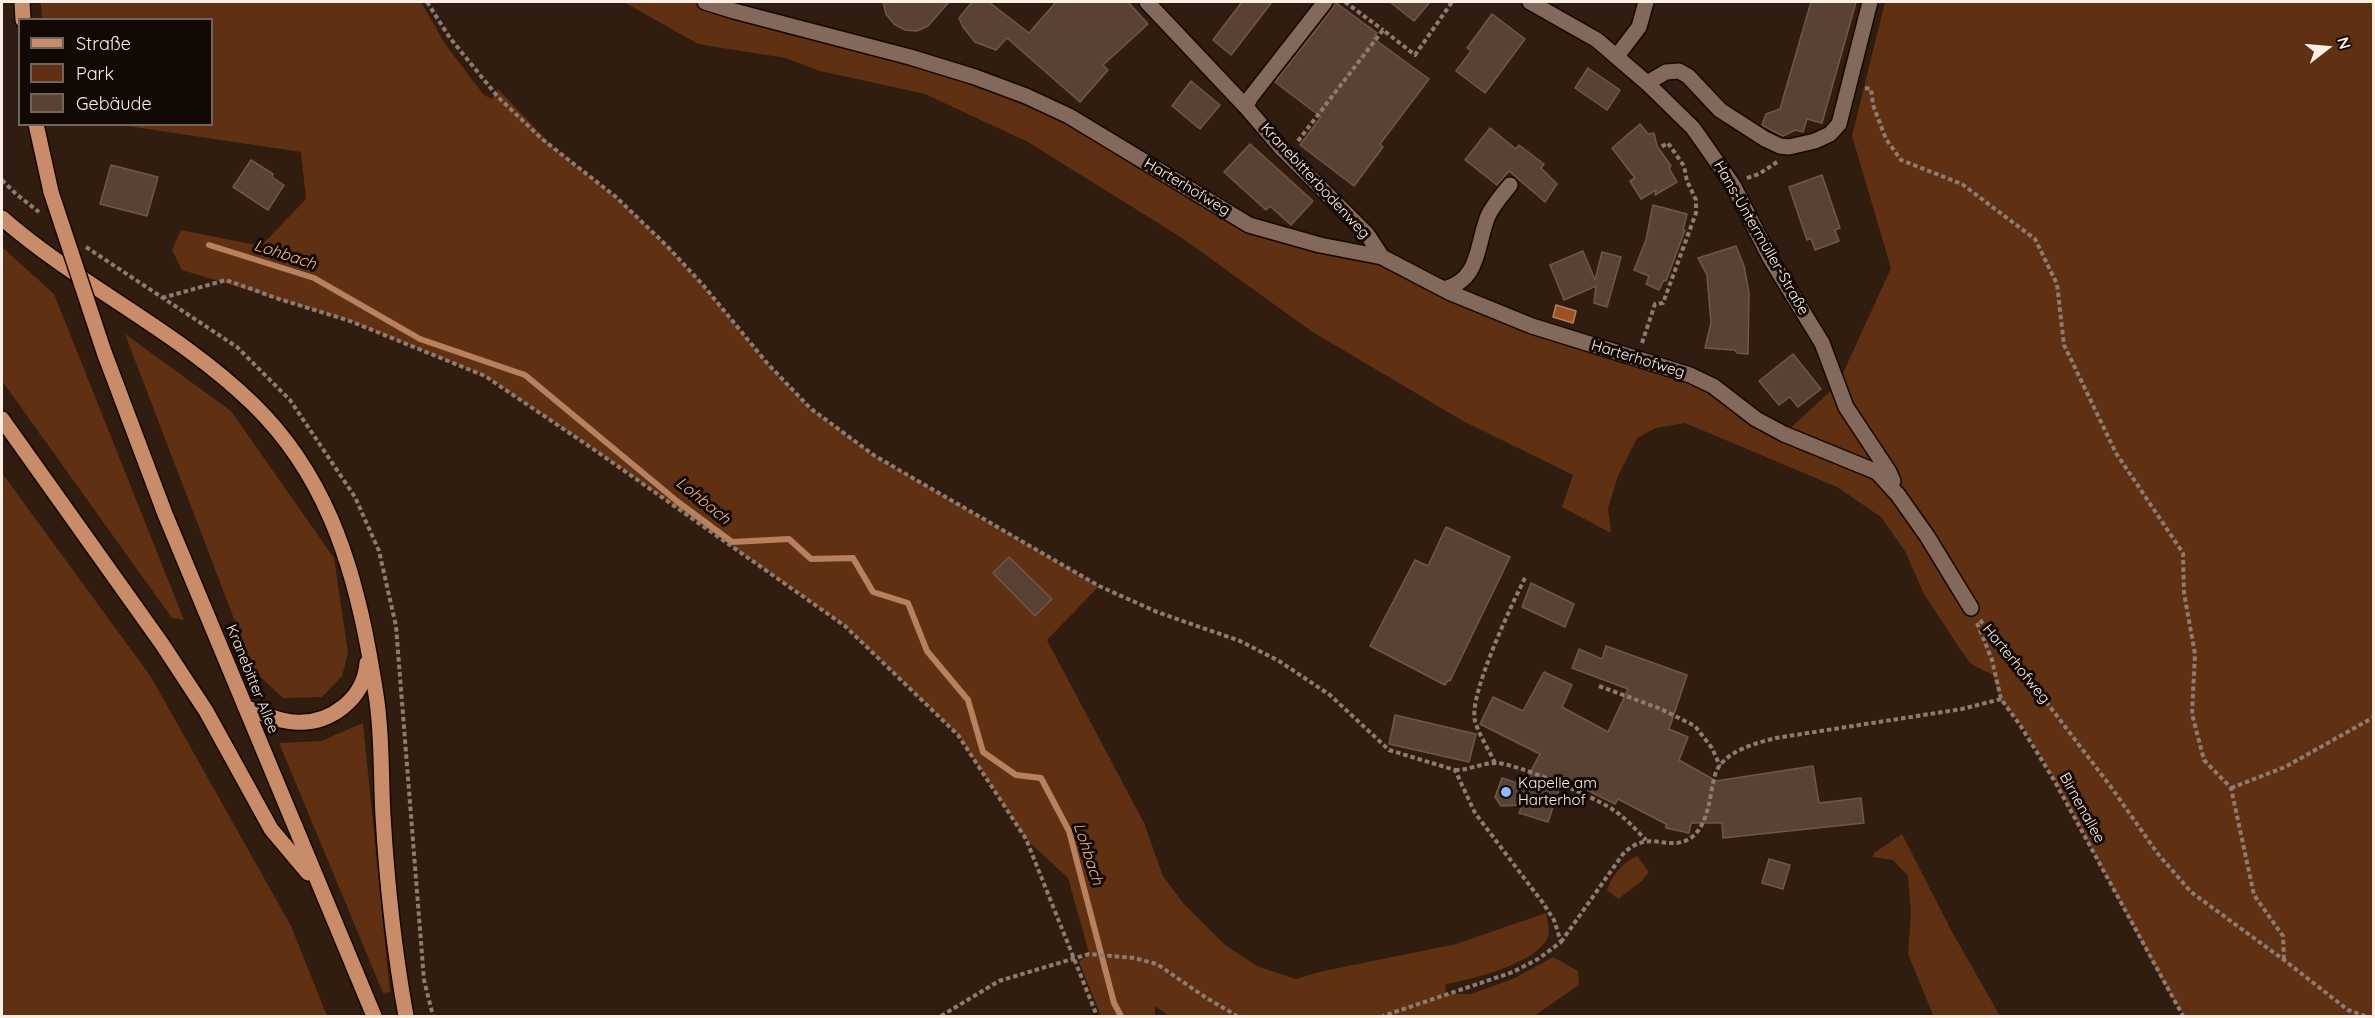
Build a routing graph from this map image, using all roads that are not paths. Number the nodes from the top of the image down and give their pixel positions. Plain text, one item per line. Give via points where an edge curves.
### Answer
1 (22, 2) edge
2 (705, 2) edge
3 (1147, 2) edge
4 (1325, 2) edge
5 (1530, 2) edge
6 (1646, 2) edge
7 (1870, 2) edge
8 (23, 18) edge
9 (1617, 56) junction
10 (1647, 83) junction
11 (1246, 107) junction
12 (36, 126) edge
13 (1510, 185) dead end
14 (2, 218) edge
15 (1382, 257) junction
16 (1444, 289) junction
17 (2, 419) edge
18 (1898, 495) junction
19 (1971, 608) road end
20 (368, 650) junction
21 (245, 707) junction
22 (319, 887) junction
23 (374, 1017) edge
24 (406, 1017) edge

1 - 8 main road
2 - 15 street, Harterhofweg via 916,58 1026,96 1069,116 1249,225
3 - 11 street, Kranebitterbodenweg
4 - 11 street
5 - 9 street, Hans-Untermüller-Straße via 1597,40
6 - 9 street via 1639,27
7 - 10 street via 1839,124 1815,141 1789,147 1773,144 1720,110 1679,71 1666,72
9 - 10 street, Hans-Untermüller-Straße
10 - 18 street, Hans-Untermüller-Straße via 1693,129 1733,185 1770,258 1822,343 1846,408 1889,472
11 - 15 street, Kranebitterbodenweg via 1367,234
12 - 21 main road, Kranebitter Allee, bridge via 51,192 104,352 165,514
13 - 16 street via 1488,215 1468,274
14 - 20 main road via 39,248 197,355 271,423 304,468 334,524 352,574
15 - 16 street, Harterhofweg
16 - 18 street, Harterhofweg via 1532,326 1690,375 1784,434 1877,472
17 - 22 main road via 185,679 272,829
18 - 19 street, Harterhofweg
20 - 21 main road via 360,691 330,714 294,722
20 - 24 main road via 378,709 391,922
21 - 22 main road, Kranebitter Allee
22 - 23 main road, Kranebitter Allee

